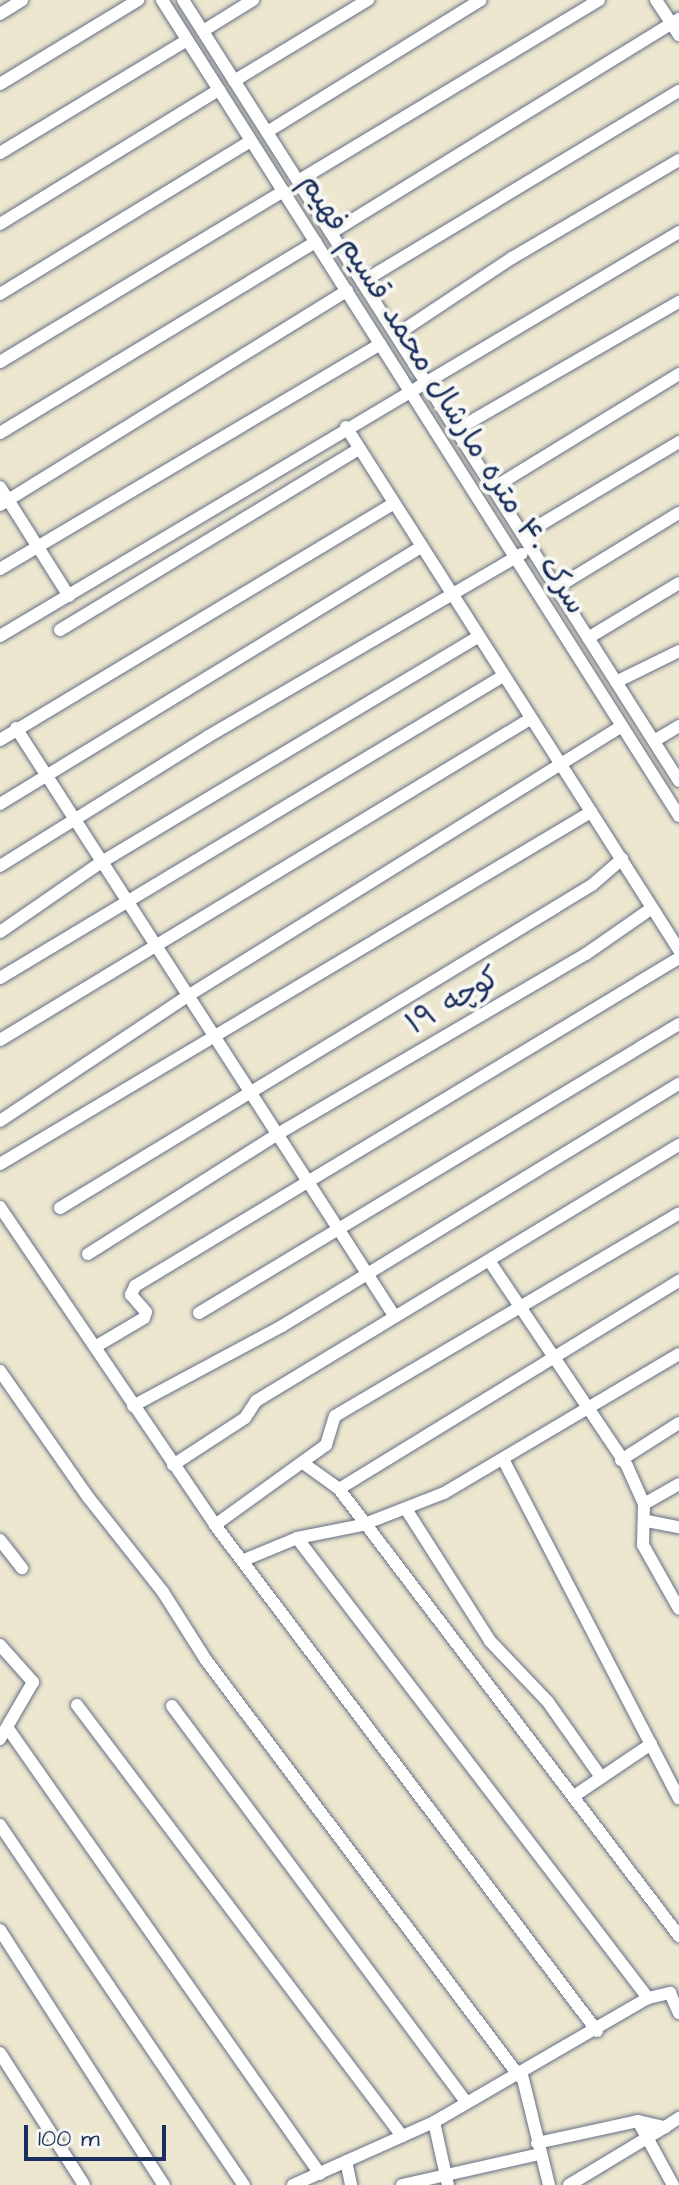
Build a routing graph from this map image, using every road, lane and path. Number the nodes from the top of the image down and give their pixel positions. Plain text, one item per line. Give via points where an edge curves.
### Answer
1 (22, 0) edge
2 (138, 0) edge
3 (162, 0) edge
4 (183, 0) edge
5 (253, 0) edge
6 (368, 0) edge
7 (481, 0) edge
8 (599, 0) edge
9 (656, 0) edge
10 (0, 14) edge
11 (675, 21) edge
12 (203, 31) junction
13 (679, 35) edge
14 (187, 40) junction
15 (234, 81) junction
16 (0, 84) edge
17 (219, 90) junction
18 (679, 91) edge
19 (267, 132) junction
20 (251, 141) junction
21 (0, 153) edge
22 (679, 160) edge
23 (298, 181) junction
24 (283, 191) junction
25 (0, 224) edge
26 (679, 232) edge
27 (331, 233) junction
28 (316, 242) junction
29 (362, 282) junction
30 (347, 291) junction
31 (0, 294) edge
32 (679, 302) edge
33 (396, 335) junction
34 (381, 344) junction
35 (0, 362) edge
36 (679, 374) edge
37 (428, 385) junction
38 (412, 393) junction
39 (346, 427) junction
40 (456, 430) junction
41 (0, 433) edge
42 (679, 442) edge
43 (359, 449) junction
44 (0, 487) edge
45 (493, 488) junction
46 (4, 503) edge
47 (392, 504) junction
48 (679, 513) edge
49 (523, 535) junction
50 (39, 546) junction
51 (420, 548) junction
52 (532, 549) junction
53 (516, 558) junction
54 (0, 569) edge
55 (679, 583) edge
56 (556, 588) junction
57 (449, 593) junction
58 (69, 596) junction
59 (60, 630) dead end
60 (0, 636) edge
61 (478, 637) junction
62 (588, 638) junction
63 (679, 651) edge
64 (503, 676) junction
65 (616, 682) junction
66 (530, 719) junction
67 (622, 726) junction
68 (679, 726) edge
69 (16, 728) junction
70 (0, 740) edge
71 (654, 741) junction
72 (561, 764) junction
73 (46, 775) junction
74 (679, 781) edge
75 (0, 804) edge
76 (591, 812) junction
77 (679, 816) edge
78 (70, 818) junction
79 (622, 859) junction
80 (100, 863) junction
81 (0, 866) edge
82 (127, 905) junction
83 (652, 908) junction
84 (0, 932) edge
85 (156, 950) junction
86 (679, 950) edge
87 (679, 958) edge
88 (0, 978) edge
89 (186, 997) junction
90 (679, 1024) edge
91 (213, 1037) junction
92 (0, 1040) edge
93 (679, 1084) edge
94 (249, 1091) junction
95 (0, 1121) edge
96 (276, 1135) junction
97 (679, 1145) edge
98 (0, 1164) edge
99 (306, 1185) junction
100 (0, 1207) edge
101 (60, 1208) dead end
102 (679, 1213) edge
103 (337, 1227) junction
104 (88, 1254) dead end
105 (490, 1262) junction
106 (367, 1272) junction
107 (679, 1281) edge
108 (518, 1311) junction
109 (199, 1313) dead end
110 (395, 1317) junction
111 (95, 1347) junction
112 (679, 1354) edge
113 (554, 1358) junction
114 (0, 1371) edge
115 (133, 1406) junction
116 (587, 1412) junction
117 (679, 1423) edge
118 (621, 1460) junction
119 (504, 1461) junction
120 (303, 1463) junction
121 (173, 1465) junction
122 (679, 1484) edge
123 (339, 1489) junction
124 (644, 1504) junction
125 (406, 1509) junction
126 (647, 1521) junction
127 (215, 1525) junction
128 (362, 1525) junction
129 (679, 1527) edge
130 (297, 1538) junction
131 (0, 1540) edge
132 (244, 1560) junction
133 (22, 1568) dead end
134 (679, 1609) edge
135 (0, 1645) edge
136 (77, 1705) dead end
137 (172, 1706) dead end
138 (4, 1735) edge
139 (651, 1744) junction
140 (601, 1777) junction
141 (574, 1796) junction
142 (679, 1798) edge
143 (0, 1825) edge
144 (0, 1930) edge
145 (679, 1936) edge
146 (674, 1990) edge
147 (648, 1998) junction
148 (679, 2013) edge
149 (597, 2031) junction
150 (0, 2053) edge
151 (520, 2076) junction
152 (465, 2101) junction
153 (679, 2118) edge
154 (638, 2121) junction
155 (434, 2122) junction
156 (665, 2127) junction
157 (402, 2136) junction
158 (648, 2140) junction
159 (539, 2148) junction
160 (346, 2161) junction
161 (320, 2174) junction
162 (447, 2179) edge
163 (84, 2185) edge
164 (164, 2185) edge
165 (244, 2185) edge
166 (293, 2185) edge
167 (351, 2185) edge
168 (402, 2185) edge
169 (549, 2185) edge
170 (569, 2185) edge
171 (673, 2185) edge

1 - 10 street
2 - 16 street
3 - 14 street, سرک ۴۰ متره مارشال محمد قسیم فهیم
4 - 12 street, سرک ۴۰ متره مارشال محمد قسیم فهیم
5 - 12 street
6 - 15 street
7 - 19 street
8 - 23 street
9 - 11 street
11 - 13 street
11 - 27 street
12 - 15 street, سرک ۴۰ متره مارشال محمد قسیم فهیم
14 - 17 street, سرک ۴۰ متره مارشال محمد قسیم فهیم
14 - 21 street
15 - 19 street, سرک ۴۰ متره مارشال محمد قسیم فهیم
17 - 20 street, سرک ۴۰ متره مارشال محمد قسیم فهیم
17 - 25 street
18 - 29 street
19 - 23 street, سرک ۴۰ متره مارشال محمد قسیم فهیم
20 - 24 street, سرک ۴۰ متره مارشال محمد قسیم فهیم
20 - 31 street
22 - 33 street via 512,258
23 - 27 street, سرک ۴۰ متره مارشال محمد قسیم فهیم
24 - 28 street, سرک ۴۰ متره مارشال محمد قسیم فهیم
24 - 35 street
26 - 37 street
27 - 29 street, سرک ۴۰ متره مارشال محمد قسیم فهیم
28 - 30 street, سرک ۴۰ متره مارشال محمد قسیم فهیم
28 - 41 street
29 - 33 street, سرک ۴۰ متره مارشال محمد قسیم فهیم
30 - 34 street, سرک ۴۰ متره مارشال محمد قسیم فهیم
30 - 46 street
32 - 40 street
33 - 37 street, سرک ۴۰ متره مارشال محمد قسیم فهیم
34 - 38 street, سرک ۴۰ متره مارشال محمد قسیم فهیم
34 - 50 street via 235,435
36 - 45 street
37 - 38 street
37 - 40 street, سرک ۴۰ متره مارشال محمد قسیم فهیم
38 - 39 street
38 - 53 street, سرک ۴۰ متره مارشال محمد قسیم فهیم
39 - 43 street
39 - 58 street
40 - 45 street, سرک ۴۰ متره مارشال محمد قسیم فهیم
42 - 49 street
43 - 47 street
43 - 59 street
44 - 46 street
45 - 49 street, سرک ۴۰ متره مارشال محمد قسیم فهیم
46 - 50 street
47 - 51 street
47 - 69 street
48 - 56 street
49 - 52 street, سرک ۴۰ متره مارشال محمد قسیم فهیم
50 - 54 street
50 - 58 street
51 - 57 street
51 - 73 street
52 - 53 street
52 - 56 street, سرک ۴۰ متره مارشال محمد قسیم فهیم
53 - 57 street
53 - 67 street, سرک ۴۰ متره مارشال محمد قسیم فهیم
55 - 62 street
56 - 62 street, سرک ۴۰ متره مارشال محمد قسیم فهیم
57 - 61 street
57 - 78 street
58 - 60 street
61 - 64 street
61 - 80 street
62 - 65 street, سرک ۴۰ متره مارشال محمد قسیم فهیم
63 - 65 street
64 - 66 street
64 - 82 street
65 - 71 street, سرک ۴۰ متره مارشال محمد قسیم فهیم
66 - 72 street
66 - 85 street
67 - 72 street
67 - 77 street, سرک ۴۰ متره مارشال محمد قسیم فهیم
68 - 71 street
69 - 70 street
69 - 73 street
71 - 74 street, سرک ۴۰ متره مارشال محمد قسیم فهیم
72 - 76 street
72 - 89 street
73 - 75 street
73 - 78 street
76 - 79 street
76 - 91 street
78 - 80 street
78 - 81 street
79 - 83 street
79 - 94 street via 592,885
80 - 82 street
80 - 84 street
82 - 85 street
82 - 88 street
83 - 86 street
83 - 96 street, کوچه ۱۹ via 586,954
85 - 89 street
85 - 92 street
87 - 99 street
89 - 91 street
89 - 95 street
90 - 103 street
91 - 94 street
91 - 98 street
93 - 106 street
94 - 96 street
94 - 101 street
96 - 99 street
96 - 104 street, کوچه ۱۹
97 - 105 street
99 - 103 street
99 - 111 street via 135,1286 131,1295 146,1312 144,1318
100 - 111 street
102 - 108 street
103 - 106 street
103 - 109 street
105 - 108 street
105 - 110 street
106 - 110 street
106 - 115 street via 282,1326
107 - 113 street
108 - 113 street
108 - 120 street via 335,1416 326,1445
110 - 121 street via 256,1401 245,1418
111 - 115 street
112 - 116 street
113 - 116 street
113 - 123 street
114 - 151 street via 163,1592 206,1660
115 - 121 street
116 - 118 street
116 - 119 street
117 - 118 street
118 - 124 street
119 - 125 street
119 - 139 street
120 - 123 street
120 - 127 street
121 - 127 street
122 - 124 street
123 - 128 street
124 - 126 street
125 - 128 street
125 - 140 street via 490,1641 548,1702
126 - 129 street
126 - 134 street via 643,1545
127 - 132 street
128 - 130 street
128 - 141 street
130 - 132 street
130 - 147 street
131 - 133 street
132 - 149 street
135 - 138 street via 33,1682
136 - 157 street
137 - 152 street
138 - 161 street
139 - 140 street
139 - 142 street
140 - 141 street
141 - 145 street
143 - 165 street
144 - 164 street
146 - 147 street
146 - 148 street
147 - 149 street
149 - 151 street
150 - 163 street
151 - 152 street
151 - 159 street
152 - 155 street
153 - 156 street
154 - 156 street
154 - 158 street
154 - 159 street
155 - 157 street
155 - 162 street
156 - 158 street
157 - 160 street
158 - 170 street
158 - 171 street
159 - 162 street
159 - 169 street
160 - 161 street
160 - 167 street
161 - 166 street
162 - 168 street

